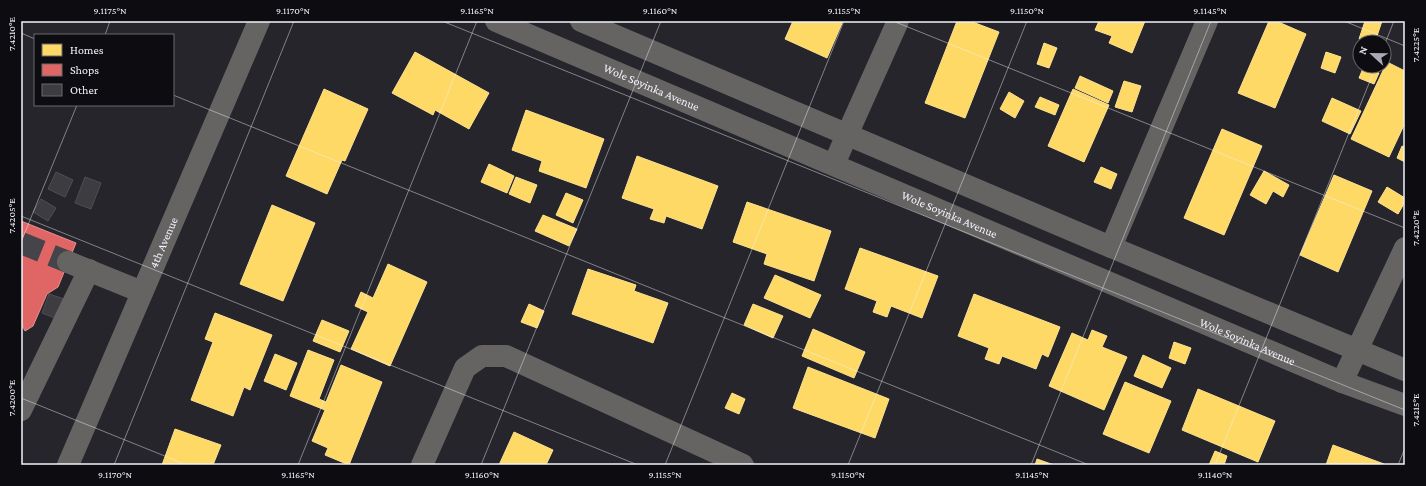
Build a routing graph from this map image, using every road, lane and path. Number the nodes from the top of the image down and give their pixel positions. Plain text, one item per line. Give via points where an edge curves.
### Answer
1 (259, 21) edge
2 (496, 21) edge
3 (898, 21) edge
4 (1207, 21) edge
5 (587, 22) edge
6 (577, 54) junction
7 (847, 134) junction
8 (834, 164) junction
9 (1111, 247) junction
10 (1405, 248) edge
11 (68, 262) tunnel mouth
12 (89, 270) junction
13 (142, 292) junction
14 (1357, 351) junction
15 (1405, 370) edge
16 (1342, 382) junction
17 (1405, 406) edge
18 (21, 410) edge
19 (68, 465) edge
20 (422, 465) edge
21 (743, 465) edge

1 - 13 street, 4th Avenue
2 - 6 street, Wole Soyinka Avenue
3 - 7 street
4 - 9 street
5 - 6 street
5 - 7 street
6 - 8 street, Wole Soyinka Avenue
7 - 8 street
7 - 9 street
8 - 16 street, Wole Soyinka Avenue
9 - 14 street
10 - 14 street
11 - 12 street
12 - 13 street
12 - 18 street
13 - 19 street, 4th Avenue
14 - 15 street
14 - 16 street
16 - 17 street, Wole Soyinka Avenue
20 - 21 street via 465,368 482,356 506,356

